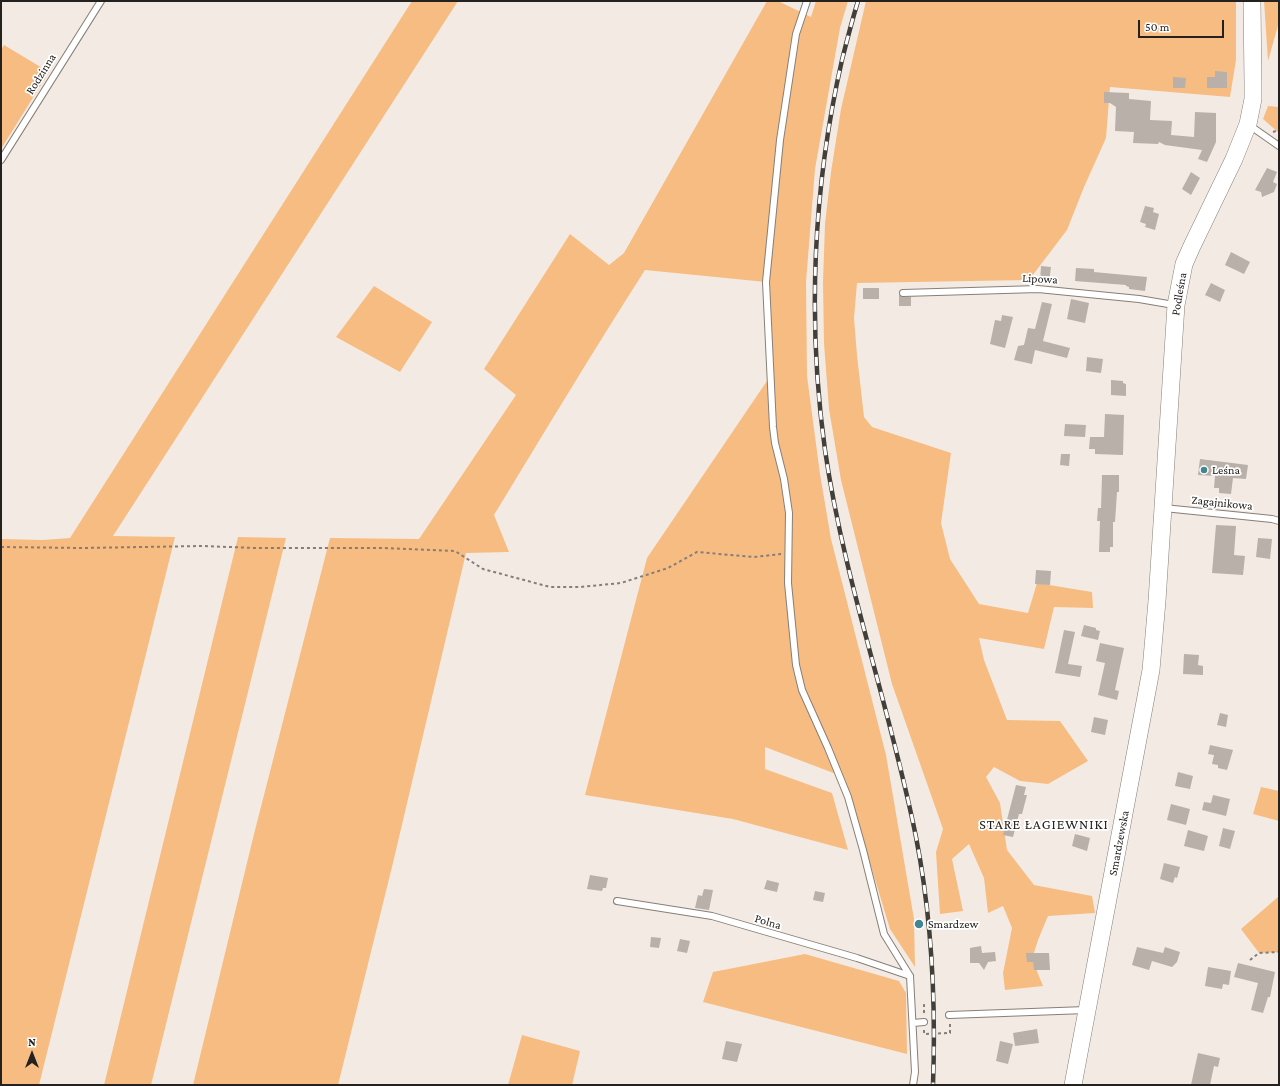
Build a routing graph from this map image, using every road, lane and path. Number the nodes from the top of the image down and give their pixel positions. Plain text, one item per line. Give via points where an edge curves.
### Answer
1 (101, 1) edge
2 (807, 1) edge
3 (1252, 1) edge
4 (1248, 124) junction
5 (1279, 146) edge
6 (1, 160) edge
7 (904, 293) dead end
8 (1176, 305) junction
9 (1163, 508) junction
10 (1279, 521) edge
11 (1, 547) edge
12 (788, 553) junction
13 (1157, 601) joint
14 (617, 901) dead end
15 (1279, 952) edge
16 (1250, 960) dead end
17 (910, 976) junction
18 (927, 1005) dead end
19 (1087, 1010) junction
20 (949, 1015) joint
21 (924, 1022) junction
22 (913, 1023) junction
23 (913, 1085) edge
24 (1073, 1085) edge

1 - 6 lane, Rodzinna
2 - 12 lane via 796,34 782,125 766,282 772,421 789,513
3 - 4 street, Podleśna via 1253,78
4 - 5 lane
4 - 8 street, Podleśna via 1184,264
7 - 8 lane, Lipowa via 1038,289
8 - 9 street, Podleśna
9 - 10 lane, Zagajnikowa
9 - 13 street, Podleśna
11 - 12 path via 202,546 455,551 483,569 550,587 621,583 668,568 697,552 754,557
12 - 17 lane via 793,638 802,690 848,797 864,850 884,934
13 - 19 street, Smardzewska via 1151,670
14 - 17 lane, Polna via 712,916 858,958
15 - 16 path via 1259,953
17 - 22 lane
18 - 21 path via 924,1005
19 - 20 lane
19 - 24 street, Smardzewska
20 - 21 path via 950,1033 924,1034
21 - 22 lane
22 - 23 lane

